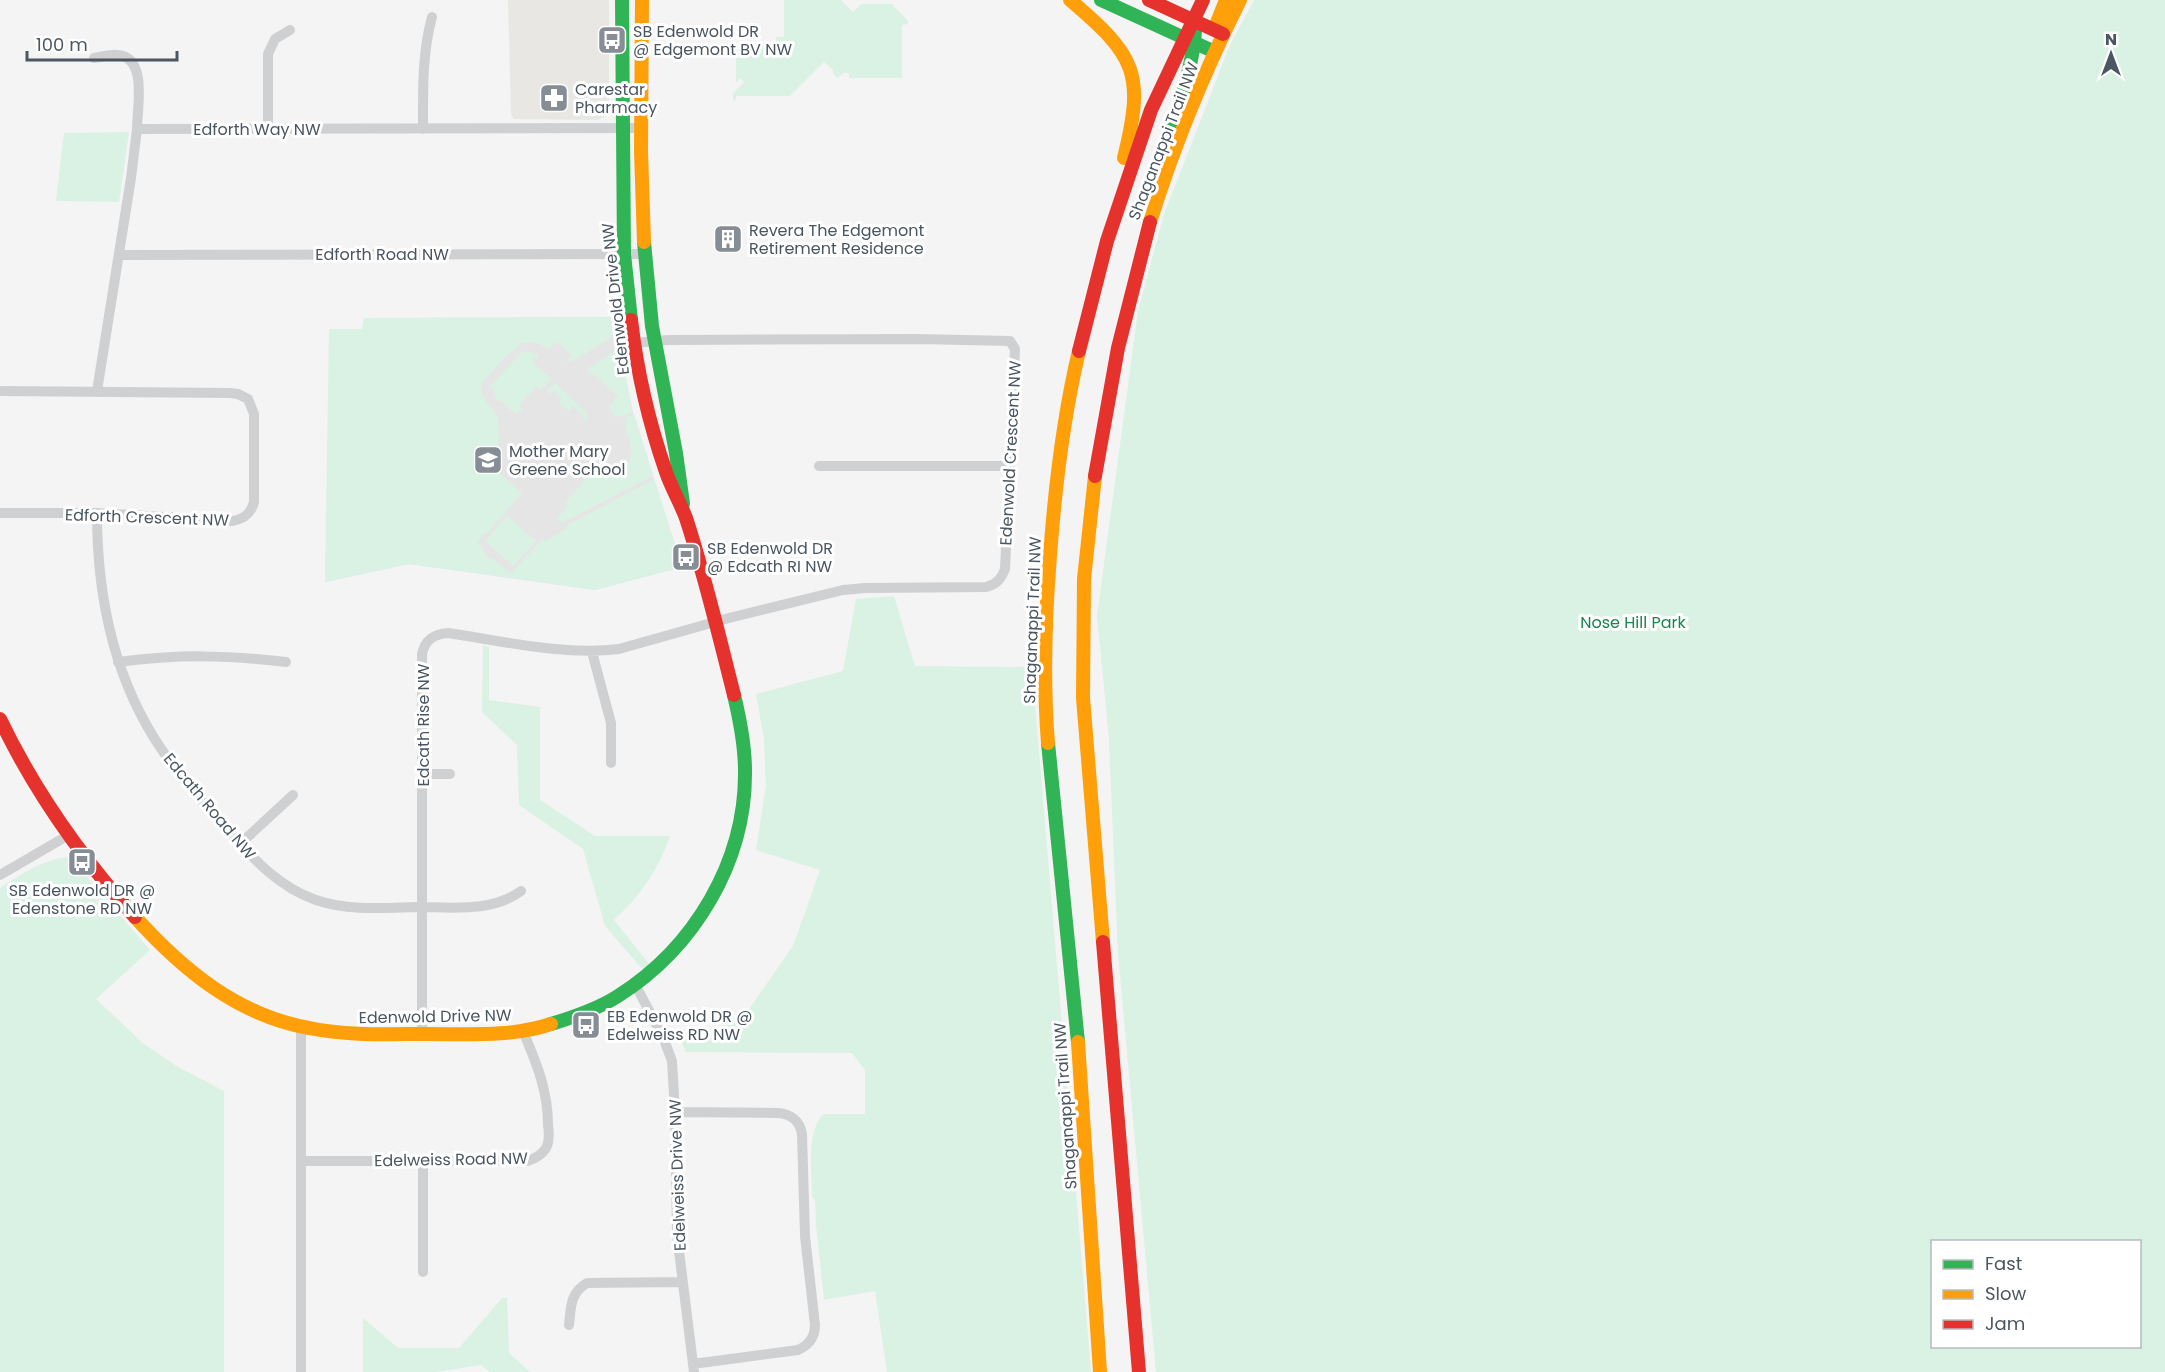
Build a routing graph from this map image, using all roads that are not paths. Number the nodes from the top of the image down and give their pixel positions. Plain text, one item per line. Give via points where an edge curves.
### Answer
1 (622, 0) edge
2 (642, 0) edge
3 (1070, 0) edge
4 (1101, 0) edge
5 (1149, 0) edge
6 (1203, 0) edge
7 (1226, 0) edge
8 (1240, 0) edge
9 (432, 17) dead end
10 (1193, 19) junction
11 (290, 30) dead end
12 (1218, 32) junction
13 (1189, 40) junction
14 (1215, 52) junction
15 (94, 58) dead end
16 (622, 128) junction
17 (642, 128) junction
18 (137, 129) junction
19 (268, 129) junction
20 (423, 129) junction
21 (1154, 203) junction
22 (1107, 241) junction
23 (624, 254) junction
24 (645, 254) junction
25 (119, 255) junction
26 (654, 340) junction
27 (634, 343) junction
28 (0, 391) edge
29 (97, 391) junction
30 (819, 466) dead end
31 (1009, 466) junction
32 (0, 513) edge
33 (97, 513) junction
34 (684, 516) junction
35 (716, 622) junction
36 (592, 652) junction
37 (118, 662) junction
38 (286, 662) dead end
39 (2, 727) edge
40 (610, 763) dead end
41 (423, 774) junction
42 (450, 774) dead end
43 (293, 795) dead end
44 (67, 836) junction
45 (240, 844) junction
46 (0, 875) edge
47 (521, 891) dead end
48 (423, 907) junction
49 (636, 986) junction
50 (301, 1028) junction
51 (523, 1031) junction
52 (422, 1034) junction
53 (675, 1112) junction
54 (301, 1161) junction
55 (423, 1161) junction
56 (423, 1272) dead end
57 (682, 1282) junction
58 (569, 1325) dead end
59 (694, 1368) edge
60 (301, 1372) edge
61 (1100, 1372) edge
62 (1139, 1372) edge

1 - 16 main road, Edenwold Drive NW
2 - 17 main road, Edenwold Drive NW
3 - 22 main road via 1108,33 1133,72 1134,122 1104,229
4 - 13 main road
5 - 10 main road
6 - 10 main road, Shaganappi Trail NW
7 - 12 main road
8 - 12 main road, Shaganappi Trail NW
9 - 20 street via 423,63
10 - 12 main road
10 - 13 main road, Shaganappi Trail NW
11 - 19 street via 275,39 268,54
12 - 14 main road, Shaganappi Trail NW
13 - 14 main road
13 - 21 main road via 1155,181
13 - 22 main road, Shaganappi Trail NW via 1151,110
14 - 21 main road, Shaganappi Trail NW
15 - 18 street via 117,55 134,64 138,79
16 - 17 street, Edforth Way NW
16 - 20 street, Edforth Way NW
16 - 23 main road, Edenwold Drive NW
17 - 24 main road, Edenwold Drive NW
18 - 19 street, Edforth Way NW
18 - 25 street
19 - 20 street, Edforth Way NW
21 - 62 main road, Shaganappi Trail NW via 1131,288 1095,472 1082,609 1085,732
22 - 61 main road, Shaganappi Trail NW via 1073,376 1055,487 1046,610 1045,703 1076,1014
23 - 24 street, Edforth Road NW
23 - 25 street, Edforth Road NW
23 - 27 main road, Edenwold Drive NW
24 - 26 main road, Edenwold Drive NW
25 - 29 street
26 - 27 street, Edenwold Crescent NW
26 - 31 street, Edenwold Crescent NW via 1010,341 1016,349
26 - 34 main road, Edenwold Drive NW via 680,469
27 - 34 main road, Edenwold Drive NW via 658,447
28 - 29 street, Edforth Crescent NW
29 - 33 street, Edforth Crescent NW via 238,394 248,399 254,414 254,502 241,519
30 - 31 street
31 - 35 street, Edenwold Crescent NW via 1005,569 993,585 843,590
32 - 33 street, Edforth Crescent NW
33 - 37 street, Edcath Road NW via 104,603
34 - 35 main road, Edenwold Drive NW
35 - 36 street, Edcath Rise NW via 619,649
35 - 49 main road, Edenwold Drive NW via 744,744 744,798 739,827 728,866 704,913 668,957
36 - 40 street via 611,723
36 - 41 street, Edcath Rise NW via 448,633 432,637 422,654
37 - 38 street via 194,655
37 - 45 street, Edcath Road NW via 161,749
39 - 44 main road, Edenwold Drive NW
41 - 42 street
41 - 48 street, Edcath Rise NW
43 - 45 street
44 - 46 street
44 - 50 main road, Edenwold Drive NW via 152,936 186,969 247,1009
45 - 48 street, Edcath Road NW via 271,876 315,900 348,907
47 - 48 street, Edcath Road NW via 483,906
48 - 52 street, Edcath Rise NW
49 - 51 main road, Edenwold Drive NW via 582,1015
49 - 53 street, Edelweiss Drive NW via 672,1061
50 - 52 main road, Edenwold Drive NW
50 - 54 street
51 - 52 main road, Edenwold Drive NW
51 - 55 street, Edelweiss Road NW via 548,1104 546,1149 528,1161
53 - 57 street, Edelweiss Drive NW
53 - 59 street via 786,1114 798,1122 802,1134 805,1236 815,1333 806,1347 798,1350
54 - 55 street, Edelweiss Road NW
54 - 60 street
55 - 56 street
57 - 58 street via 587,1283 572,1297
57 - 59 street, Edelweiss Drive NW

